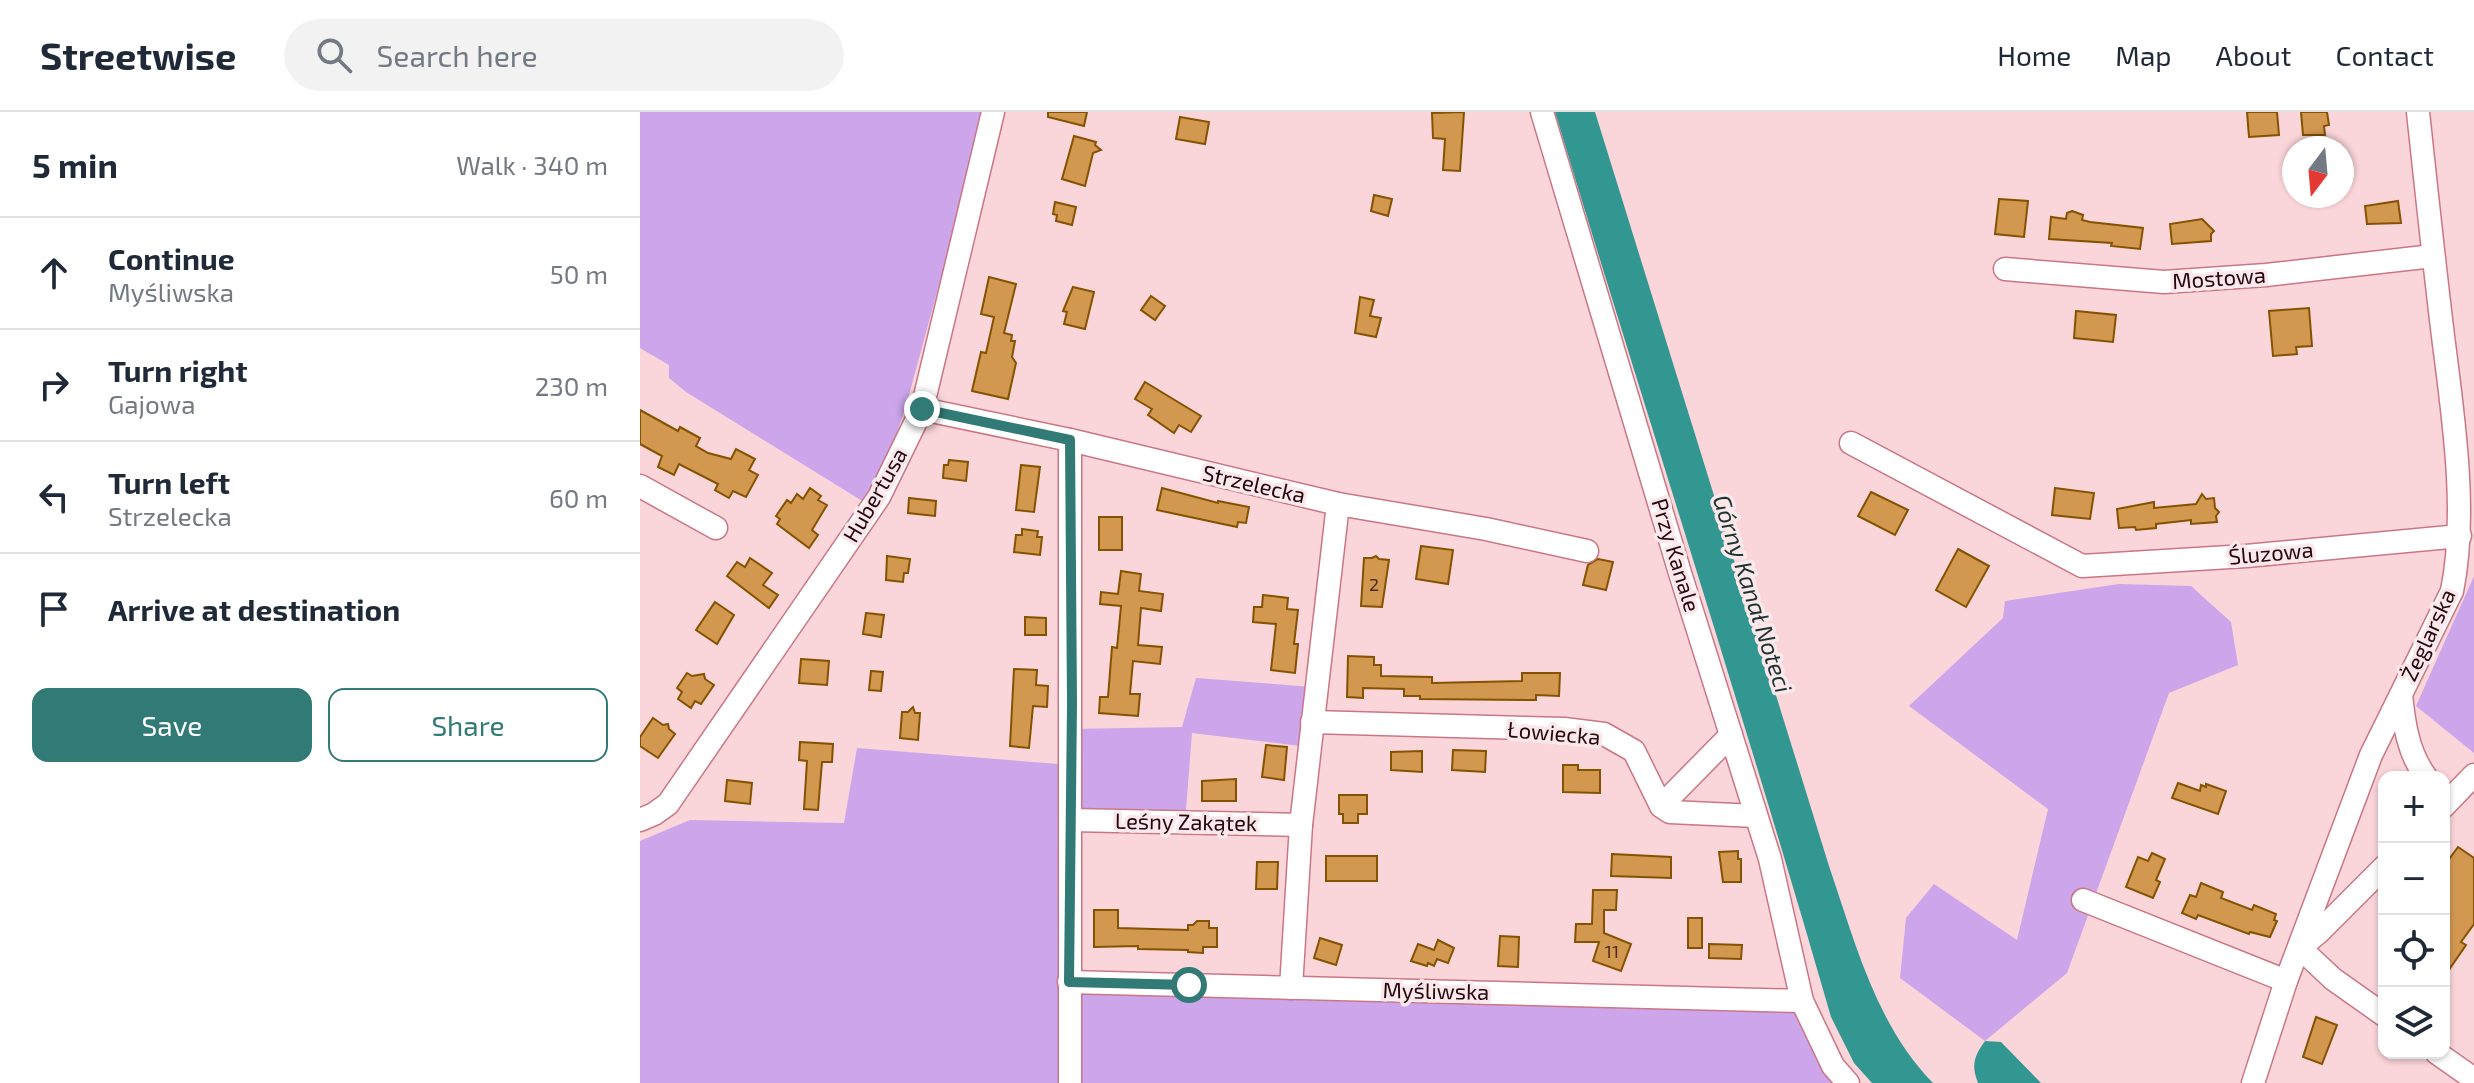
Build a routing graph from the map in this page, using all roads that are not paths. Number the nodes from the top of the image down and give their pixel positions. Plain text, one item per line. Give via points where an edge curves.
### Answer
1 (993, 112) edge
2 (1542, 112) edge
3 (2418, 112) edge
4 (2433, 256) junction
5 (2005, 269) dead end
6 (922, 409) junction
7 (1070, 440) junction
8 (1851, 443) dead end
9 (640, 486) edge
10 (1338, 504) junction
11 (716, 528) dead end
12 (2460, 536) junction
13 (1587, 551) dead end
14 (2401, 693) junction
15 (1312, 722) junction
16 (1731, 735) junction
17 (2421, 771) edge
18 (2474, 775) edge
19 (2450, 797) edge
20 (1661, 806) junction
21 (1756, 816) junction
22 (640, 820) edge
23 (1071, 820) junction
24 (1301, 825) junction
25 (2378, 873) edge
26 (2083, 900) dead end
27 (2300, 948) junction
28 (2286, 981) junction
29 (1069, 982) junction
30 (1291, 988) junction
31 (1802, 1001) junction
32 (2378, 1011) edge
33 (2446, 1059) edge
34 (2474, 1079) edge
35 (1070, 1083) edge
36 (1848, 1083) edge
37 (2253, 1083) edge

1 - 6 street, Hubertusa
2 - 16 street, Przy Kanale
3 - 4 street, Żeglarska
4 - 5 street, Mostowa via 2164,282
4 - 12 street, Żeglarska via 2451,398
6 - 7 street, Strzelecka
6 - 22 street, Hubertusa via 879,497 689,775 668,804
7 - 10 street, Strzelecka
7 - 23 street
8 - 12 street, Śluzowa via 2082,566
9 - 11 street
10 - 13 street, Strzelecka
10 - 15 street
12 - 14 street, Żeglarska via 2452,591
14 - 17 street via 2405,729
14 - 27 street, Żeglarska via 2371,755
15 - 20 street, Łowiecka via 1604,734 1634,751
15 - 24 street
16 - 20 street
16 - 21 street, Przy Kanale
18 - 19 street
20 - 21 street via 1670,812
21 - 31 street, Przy Kanale
23 - 24 street, Leśny Zakątek
23 - 29 street
24 - 30 street
25 - 27 street
26 - 28 street
27 - 28 street, Żeglarska
27 - 32 street
28 - 37 street, Żeglarska
29 - 30 street, Myśliwska
29 - 35 street
30 - 31 street, Myśliwska
31 - 36 street, Przy Kanale via 1833,1066
33 - 34 street

